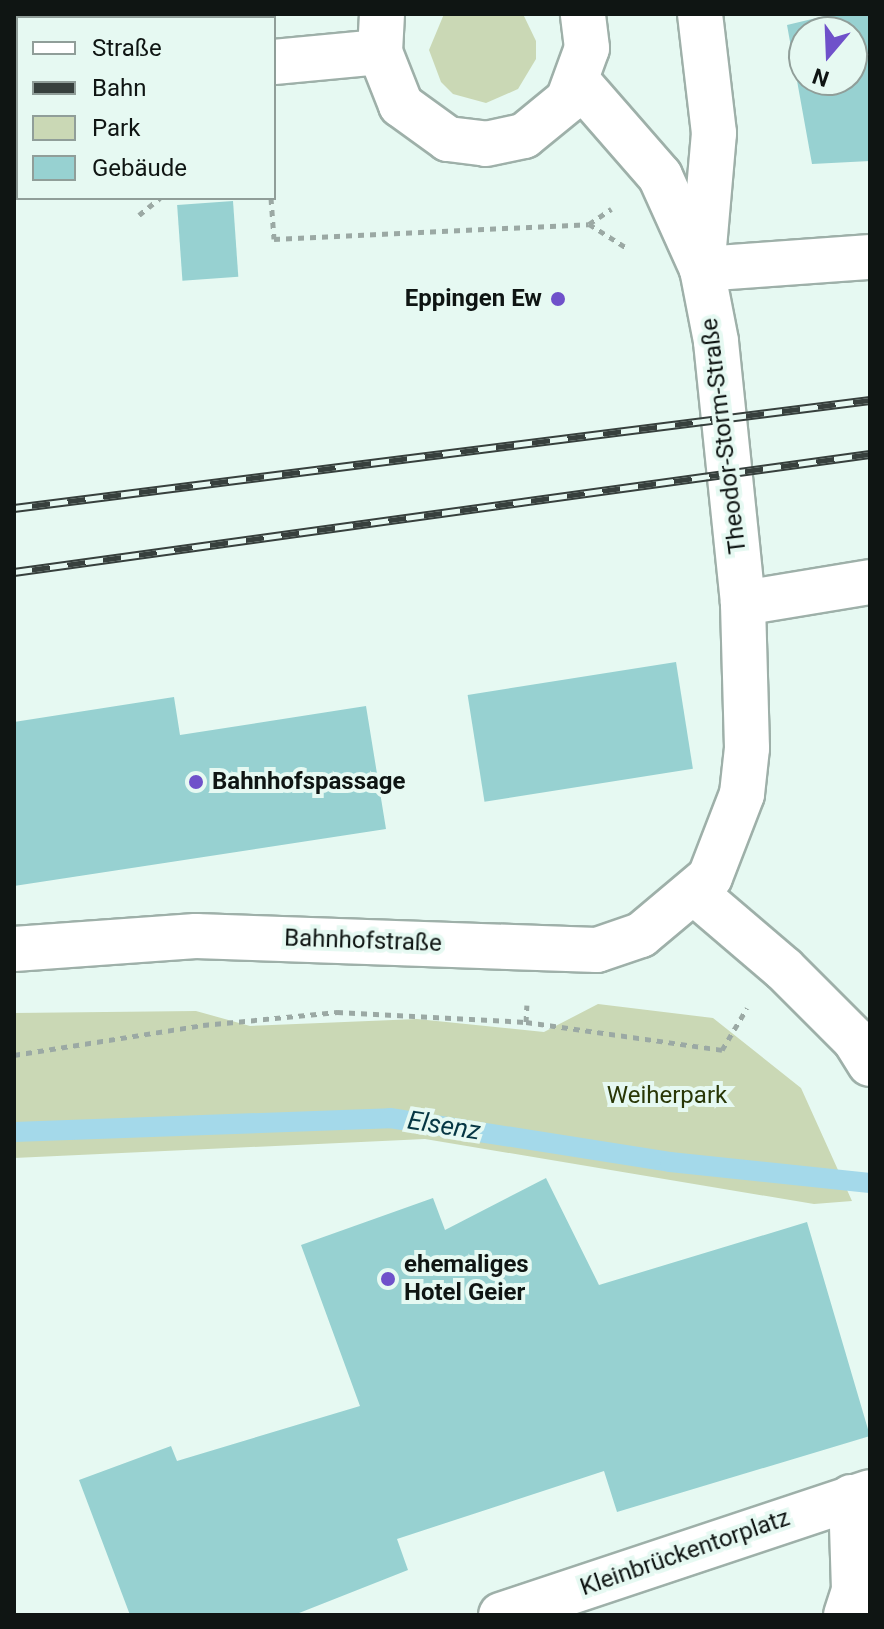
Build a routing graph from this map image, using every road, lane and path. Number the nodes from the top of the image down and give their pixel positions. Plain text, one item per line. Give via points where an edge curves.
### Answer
1 (583, 14) edge
2 (700, 14) edge
3 (381, 33) edge
4 (276, 61) edge
5 (578, 82) junction
6 (158, 200) edge
7 (271, 200) edge
8 (139, 215) dead end
9 (870, 257) edge
10 (702, 269) junction
11 (870, 582) edge
12 (743, 603) junction
13 (695, 893) junction
14 (530, 948) junction
15 (14, 949) edge
16 (784, 969) junction
17 (526, 1022) junction
18 (14, 1055) edge
19 (870, 1064) edge
20 (861, 1494) edge
21 (501, 1615) edge
22 (846, 1615) edge

1 - 5 street via 587,48
2 - 10 street, Theodor-Storm-Straße via 714,133
3 - 4 street
3 - 5 street via 401,105 430,130 467,143 524,136 556,114
5 - 10 street, Theodor-Storm-Straße via 660,176
6 - 8 path
7 - 10 path via 274,239 589,224 622,241 647,270
9 - 10 street
10 - 12 street, Theodor-Storm-Straße via 726,418
11 - 12 street
12 - 13 street, Bahnhofstraße via 742,794 710,877
13 - 14 street, Bahnhofstraße via 641,935 597,950
13 - 16 street
14 - 15 street, Bahnhofstraße via 196,936
14 - 17 path
16 - 17 path via 737,1018 722,1050
16 - 19 street via 855,1040
17 - 18 path via 337,1012 203,1025
20 - 21 street, Kleinbrückentorplatz
20 - 22 street via 854,1590

